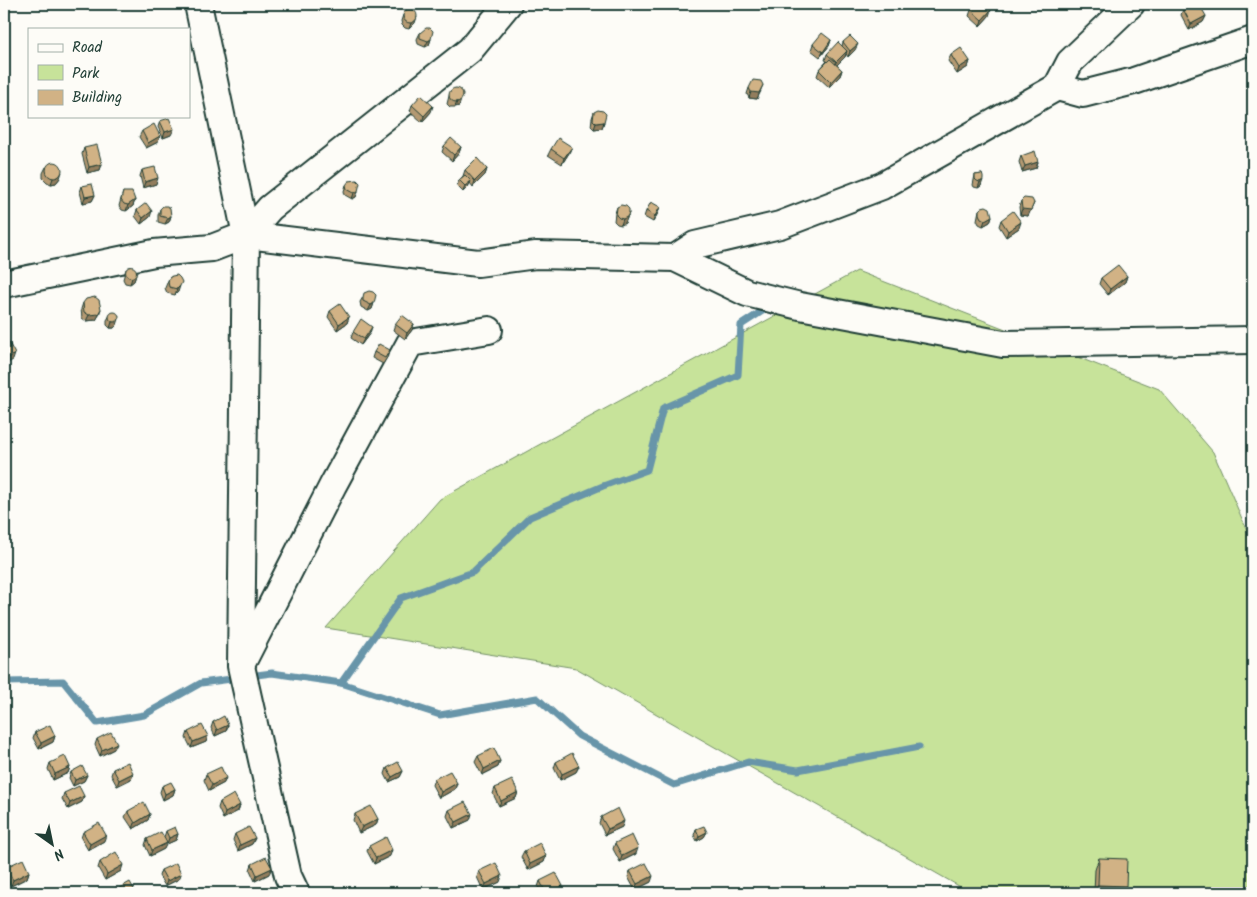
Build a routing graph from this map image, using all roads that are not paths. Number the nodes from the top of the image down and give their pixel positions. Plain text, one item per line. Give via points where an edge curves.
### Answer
1 (198, 4) edge
2 (508, 4) edge
3 (1131, 4) edge
4 (1253, 40) edge
5 (1057, 87) junction
6 (246, 236) junction
7 (675, 258) junction
8 (4, 284) edge
9 (490, 330) dead end
10 (1253, 340) edge
11 (241, 666) junction
12 (296, 893) edge

1 - 6 street
2 - 6 street via 470,50 270,208
3 - 5 street via 1070,62
4 - 5 street via 1134,82 1083,94
5 - 7 street via 882,186 780,225 695,245
6 - 7 street via 478,263 536,254
6 - 8 street via 212,248 154,253
6 - 11 street
7 - 10 street via 747,293 1003,344
9 - 11 street via 410,344 333,485
11 - 12 street via 288,876

